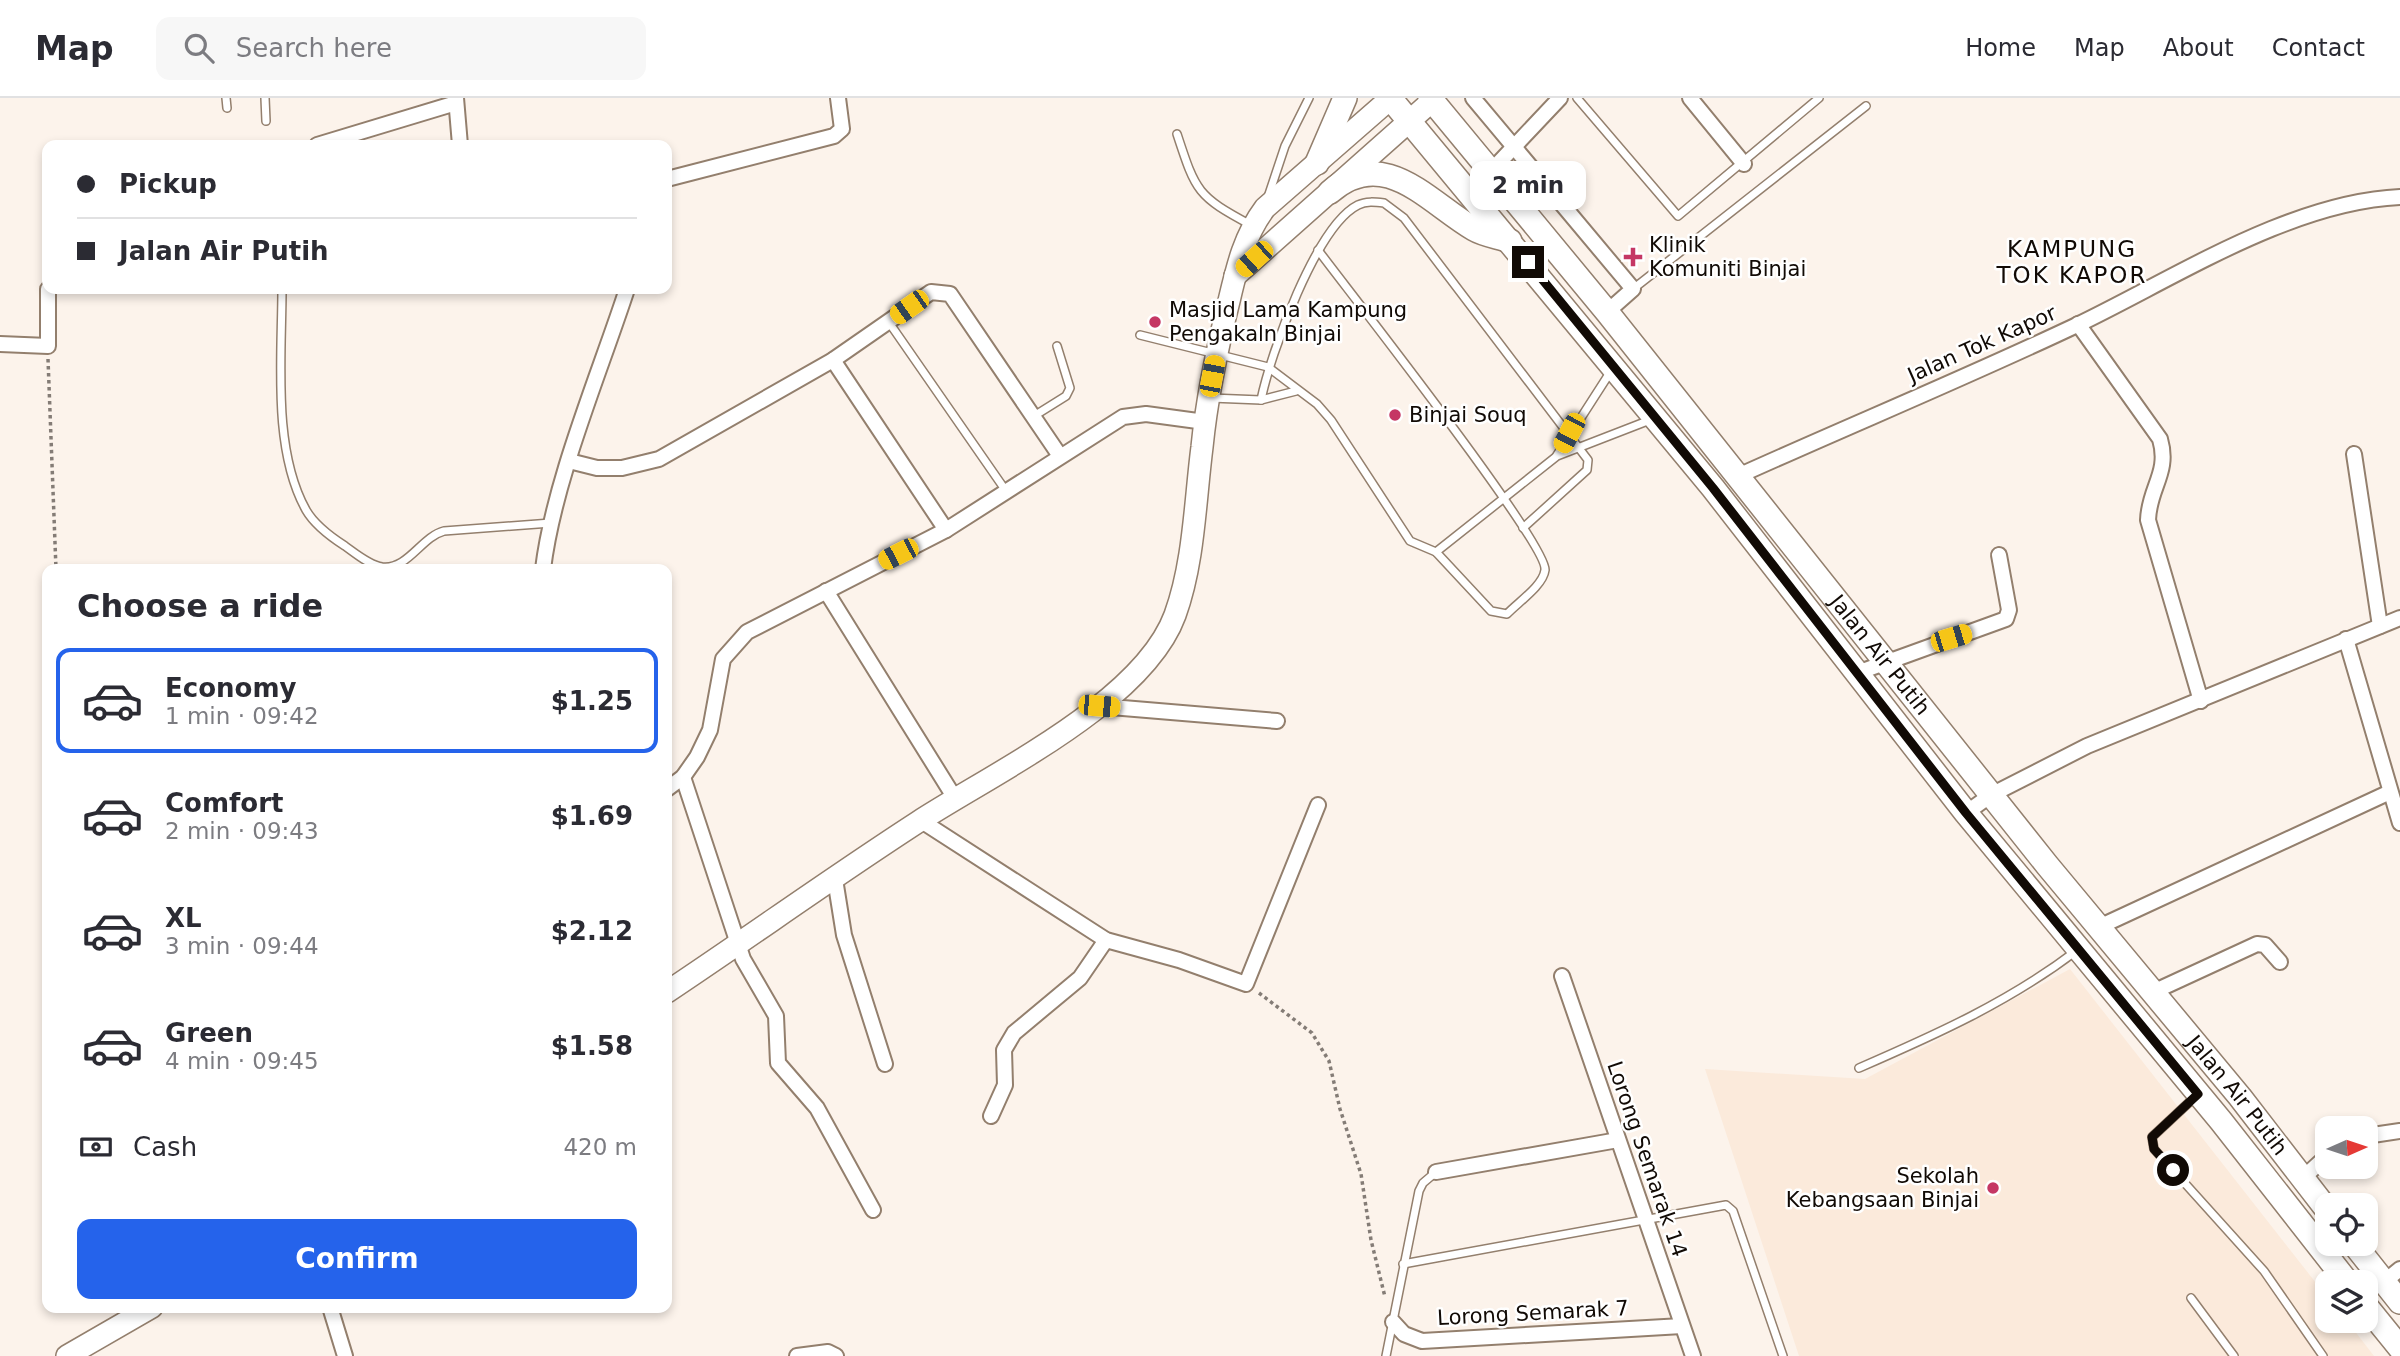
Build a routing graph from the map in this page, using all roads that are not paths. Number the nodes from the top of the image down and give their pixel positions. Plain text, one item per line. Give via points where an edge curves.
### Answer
1 (226, 98) edge
2 (265, 98) edge
3 (838, 98) edge
4 (1308, 98) edge
5 (1345, 98) edge
6 (1391, 98) edge
7 (1473, 98) edge
8 (1560, 98) edge
9 (1577, 98) edge
10 (1819, 98) edge
11 (1431, 99) edge
12 (1692, 99) edge
13 (456, 100) edge
14 (1866, 106) dead end
15 (227, 108) dead end
16 (266, 121) dead end
17 (1409, 121) junction
18 (1177, 134) dead end
19 (332, 140) edge
20 (460, 140) edge
21 (1514, 146) junction
22 (1317, 163) junction
23 (1744, 164) junction
24 (1492, 170) junction
25 (672, 178) edge
26 (1330, 192) junction
27 (2400, 197) edge
28 (1265, 208) junction
29 (1251, 226) junction
30 (1510, 241) junction
31 (1318, 250) junction
32 (1235, 276) junction
33 (1633, 289) junction
34 (48, 294) edge
35 (282, 294) edge
36 (625, 294) edge
37 (1607, 312) junction
38 (888, 321) junction
39 (2078, 324) junction
40 (1140, 335) dead end
41 (0, 344) edge
42 (1057, 346) dead end
43 (1216, 355) junction
44 (833, 360) junction
45 (1268, 367) junction
46 (1614, 367) junction
47 (1296, 391) junction
48 (1208, 398) junction
49 (1261, 400) junction
50 (1033, 416) junction
51 (1656, 418) junction
52 (1205, 422) junction
53 (1569, 433) junction
54 (1579, 445) junction
55 (2354, 454) dead end
56 (1060, 456) junction
57 (1557, 456) junction
58 (569, 461) junction
59 (1738, 476) junction
60 (1006, 491) junction
61 (1506, 498) junction
62 (552, 523) junction
63 (1523, 528) junction
64 (946, 530) junction
65 (1436, 552) junction
66 (1999, 555) dead end
67 (376, 564) edge
68 (398, 564) edge
69 (543, 564) edge
70 (826, 591) junction
71 (2400, 618) edge
72 (2380, 626) junction
73 (2346, 639) junction
74 (1886, 662) junction
75 (1857, 673) junction
76 (2200, 701) junction
77 (1099, 706) junction
78 (1277, 721) dead end
79 (683, 777) junction
80 (672, 785) edge
81 (2390, 792) junction
82 (1991, 795) junction
83 (956, 800) junction
84 (1318, 805) dead end
85 (1966, 813) junction
86 (920, 820) junction
87 (2400, 823) edge
88 (835, 879) junction
89 (2101, 926) junction
90 (1106, 940) junction
91 (738, 944) junction
92 (2079, 949) junction
93 (2280, 962) dead end
94 (1563, 976) dead end
95 (672, 989) edge
96 (2153, 992) junction
97 (885, 1064) dead end
98 (1859, 1068) dead end
99 (2198, 1094) junction
100 (991, 1116) dead end
101 (2400, 1131) edge
102 (2378, 1134) edge
103 (1618, 1140) junction
104 (2315, 1168) edge
105 (1436, 1172) joint
106 (2302, 1179) junction
107 (2315, 1195) edge
108 (873, 1210) dead end
109 (1646, 1219) junction
110 (2368, 1256) edge
111 (1403, 1264) junction
112 (2338, 1270) edge
113 (2392, 1276) edge
114 (2191, 1298) dead end
115 (2400, 1303) edge
116 (142, 1313) edge
117 (332, 1313) edge
118 (2378, 1321) edge
119 (1393, 1322) junction
120 (1682, 1326) junction
121 (2400, 1348) edge
122 (2322, 1354) edge
123 (67, 1356) edge
124 (345, 1356) edge
125 (797, 1356) edge
126 (836, 1356) edge
127 (1386, 1356) edge
128 (1693, 1356) edge
129 (1783, 1356) edge
130 (2234, 1356) edge
131 (2312, 1356) edge

1 - 15 lane
2 - 16 lane
3 - 25 street via 842,130 834,136
4 - 28 lane via 1274,173
5 - 22 main road
6 - 17 main road, Jalan Air Putih
6 - 22 street
7 - 21 street
8 - 21 street
9 - 23 lane via 1674,215 1683,215
10 - 23 lane
11 - 17 street
11 - 24 main road, Jalan Air Putih
12 - 23 street
13 - 19 street
13 - 20 street
14 - 33 lane
17 - 26 street
17 - 30 main road, Jalan Air Putih
18 - 29 lane via 1200,193
21 - 24 street
21 - 33 street
22 - 28 street
24 - 37 main road, Jalan Air Putih
26 - 30 main road via 1361,174 1398,180 1422,190 1475,230
26 - 32 street
27 - 39 street, Jalan Tok Kapor via 2369,199 2311,213 2166,278
28 - 29 street
29 - 32 street
30 - 46 main road, Jalan Air Putih
31 - 45 lane
31 - 53 lane via 1338,221 1358,205 1384,203 1394,208
31 - 61 lane
32 - 43 street
33 - 37 street
34 - 41 street via 48,346
35 - 67 lane via 283,429 288,459 306,510 330,536
36 - 58 street
37 - 59 main road, Jalan Air Putih
38 - 44 street
38 - 50 street via 931,292 950,294
38 - 60 lane
39 - 59 street, Jalan Tok Kapor
39 - 76 street via 2160,439 2165,461 2151,496 2148,520
40 - 43 lane
42 - 50 lane via 1070,388 1066,396
43 - 45 lane
43 - 48 street
44 - 58 street via 660,459 622,468
44 - 64 street
45 - 47 lane
45 - 49 lane
46 - 51 main road, Jalan Air Putih
46 - 53 lane
47 - 49 lane
47 - 65 lane via 1331,420 1410,541
48 - 49 lane
48 - 52 street
50 - 56 street
51 - 54 lane
51 - 75 main road, Jalan Air Putih
52 - 56 street via 1135,414
52 - 77 street via 1185,576 1175,614 1162,644 1142,670
53 - 54 lane
53 - 57 lane
54 - 57 lane
54 - 63 lane via 1588,460 1587,470
55 - 72 street
56 - 60 street
57 - 61 lane
58 - 62 street
59 - 74 main road, Jalan Air Putih
60 - 64 street
61 - 63 lane
61 - 65 lane
62 - 68 lane via 444,531
62 - 69 street
63 - 65 lane via 1545,570 1507,614 1491,611
64 - 70 street
66 - 74 street via 2009,610 2006,619
70 - 79 street via 747,632 727,652 709,730
70 - 83 street
71 - 72 street
72 - 73 street
73 - 76 street
73 - 81 street
74 - 75 street
74 - 82 main road, Jalan Air Putih
75 - 85 main road, Jalan Air Putih
76 - 82 street via 2087,746
77 - 78 street
77 - 83 street
79 - 80 street
79 - 91 street
81 - 87 street
81 - 89 street
82 - 85 street
82 - 89 main road, Jalan Air Putih
83 - 86 street
84 - 90 street via 1246,984
85 - 92 main road, Jalan Air Putih
86 - 88 street
86 - 90 street
88 - 91 street
88 - 97 street via 844,935
89 - 96 main road, Jalan Air Putih
90 - 100 street via 1080,978 1014,1033 1004,1051 1005,1085
91 - 95 street
91 - 108 street via 776,1016 778,1063 817,1108
92 - 98 lane via 2028,987 1962,1023
92 - 99 main road, Jalan Air Putih
93 - 96 street via 2265,945 2257,944
94 - 103 street, Lorong Semarak 14
96 - 106 main road, Jalan Air Putih
99 - 112 main road, Jalan Air Putih
99 - 122 lane via 2152,1137 2154,1149 2264,1271
101 - 102 street
103 - 105 street
103 - 109 street, Lorong Semarak 14
104 - 106 street
105 - 111 lane via 1419,1191
106 - 107 main road, Jalan Air Putih
109 - 111 lane
109 - 120 street, Lorong Semarak 14
109 - 129 lane via 1715,1205 1733,1211
110 - 113 main road
111 - 119 lane
113 - 115 main road
114 - 130 lane
116 - 123 street
117 - 124 street
118 - 121 main road
119 - 120 street, Lorong Semarak 7 via 1404,1334 1422,1341
119 - 127 lane
120 - 128 street, Lorong Semarak 14
122 - 131 lane
125 - 126 street via 828,1352

